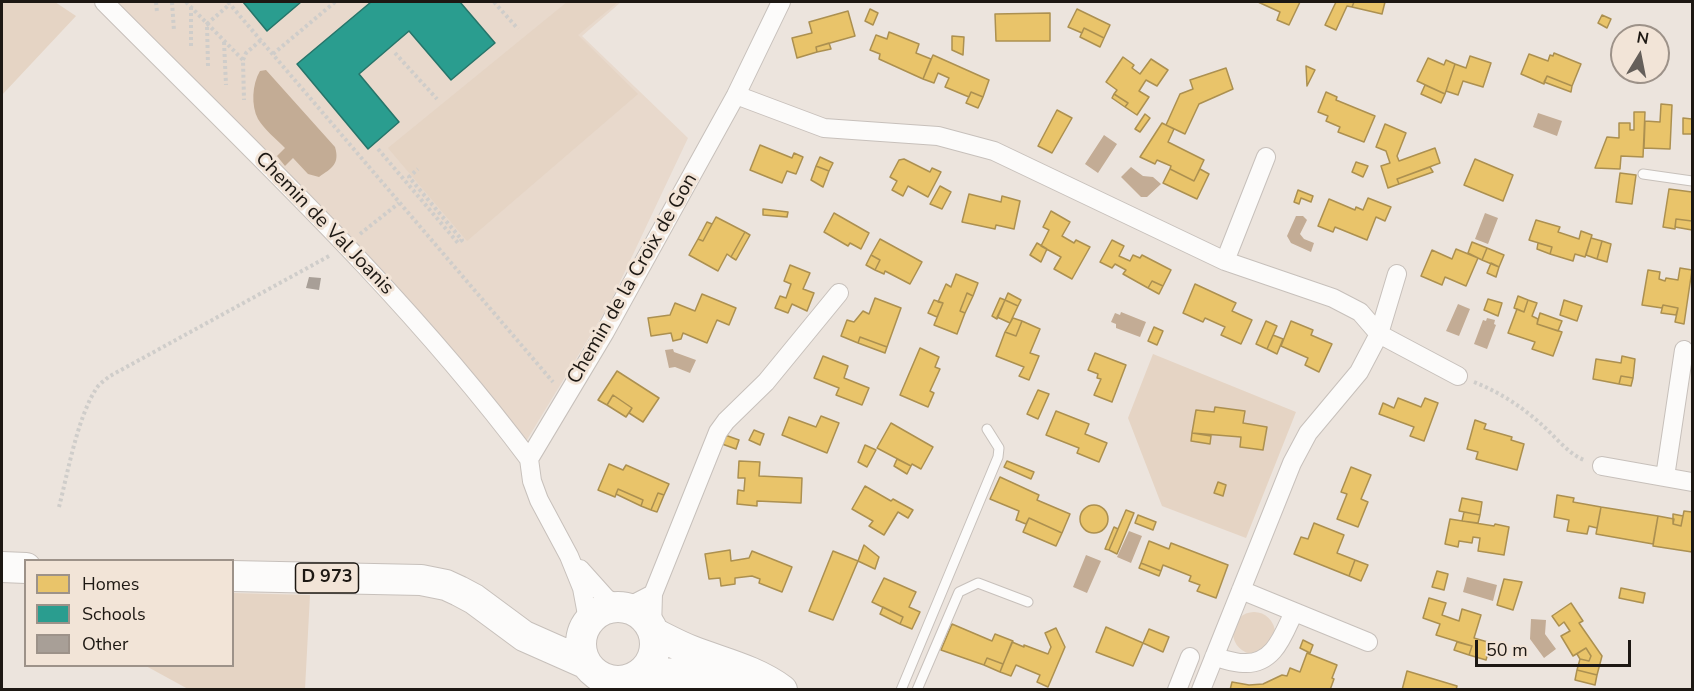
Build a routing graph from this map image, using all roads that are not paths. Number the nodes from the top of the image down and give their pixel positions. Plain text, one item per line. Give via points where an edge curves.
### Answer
1 (104, 2) edge
2 (781, 2) edge
3 (736, 95) junction
4 (1266, 157) dead end
5 (1643, 174) dead end
6 (1692, 181) edge
7 (1225, 261) junction
8 (1397, 274) dead end
9 (839, 293) dead end
10 (1379, 334) junction
11 (1684, 350) dead end
12 (1458, 376) road end
13 (987, 429) dead end
14 (529, 459) junction
15 (1602, 466) road end
16 (1665, 477) junction
17 (1692, 482) edge
18 (569, 556) junction
19 (2, 567) edge
20 (24, 568) edge
21 (234, 576) edge
22 (1241, 590) junction
23 (653, 594) junction
24 (1028, 602) dead end
25 (623, 607) junction
26 (1294, 612) junction
27 (588, 621) junction
28 (512, 626) junction
29 (653, 630) junction
30 (1368, 642) dead end
31 (1190, 657) dead end
32 (1214, 657) junction
33 (585, 663) junction
34 (642, 673) junction
35 (750, 690) edge
36 (782, 690) edge
37 (901, 690) edge
38 (917, 690) edge
39 (1177, 690) edge
40 (1201, 690) edge

1 - 14 street, Chemin de Val Joanis via 347,247 436,344
2 - 3 street, Chemin de la Croix de Gon
3 - 7 street via 824,128 938,136 994,151
3 - 14 street, Chemin de la Croix de Gon via 605,332
4 - 7 street
5 - 6 lane
7 - 10 street via 1333,298 1360,312
8 - 10 street
9 - 23 street via 766,382 718,432
10 - 12 street
10 - 22 street via 1359,372 1308,433
11 - 16 street
13 - 37 lane via 999,448 998,457
14 - 18 street via 539,500
15 - 16 street
16 - 17 street
18 - 25 street via 606,598
18 - 27 street via 582,588
19 - 20 main road
21 - 28 main road, D 973 via 446,585
22 - 26 street
22 - 32 street
23 - 25 street
23 - 29 street
24 - 38 lane via 978,583 959,592
25 - 27 main road via 602,610
25 - 29 main road via 645,618
26 - 30 street
26 - 32 street via 1278,647 1265,659 1244,663
27 - 28 main road, D 973 via 572,628
27 - 33 main road via 580,642
28 - 33 main road, D 973 via 524,636
29 - 34 main road via 654,655
29 - 36 main road via 692,651 751,672
31 - 39 street
32 - 40 street
33 - 34 main road via 605,680 631,680
34 - 35 main road via 684,673

